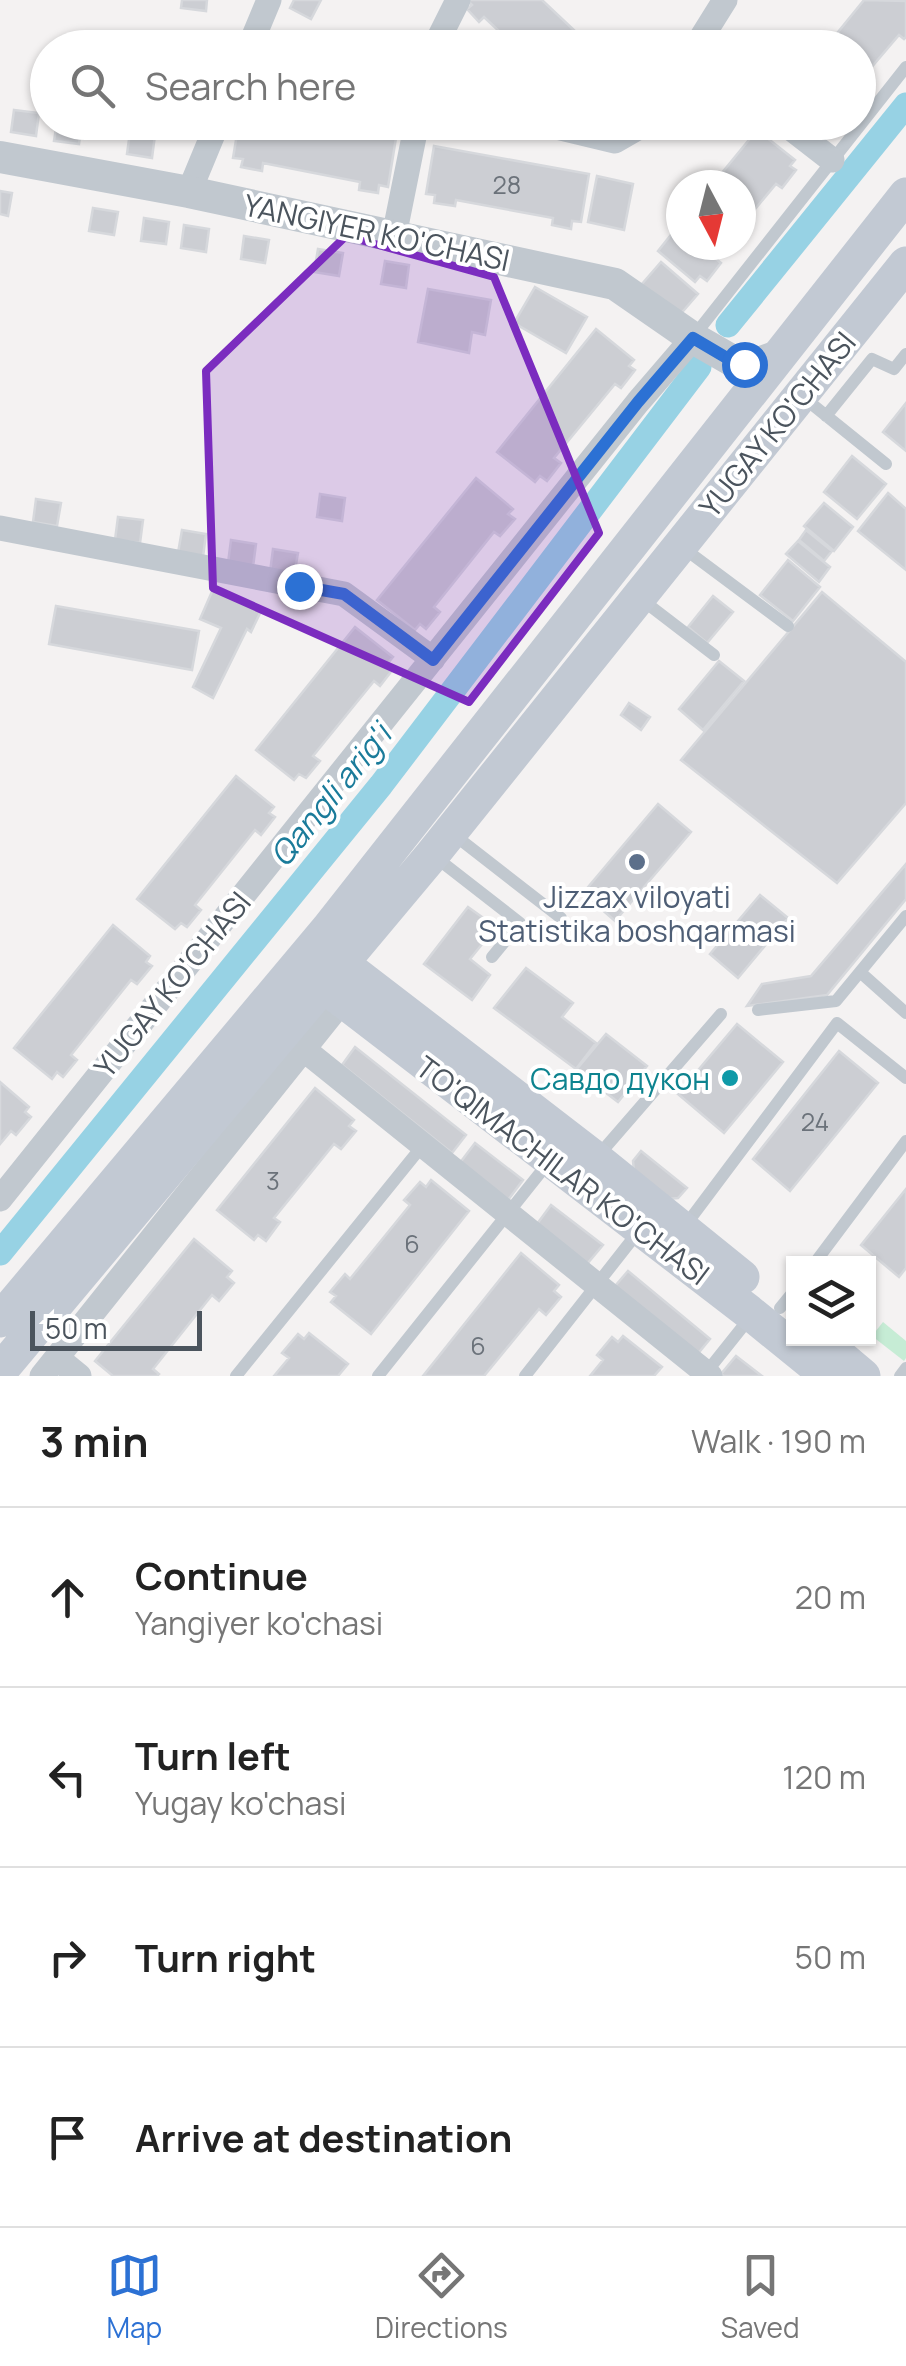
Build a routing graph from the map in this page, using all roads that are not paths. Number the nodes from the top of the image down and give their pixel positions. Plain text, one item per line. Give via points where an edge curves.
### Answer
1 (269, 0) edge
2 (458, 0) edge
3 (725, 0) edge
4 (256, 30) edge
5 (443, 30) edge
6 (706, 30) edge
7 (906, 67) edge
8 (876, 105) edge
9 (211, 140) edge
10 (413, 140) edge
11 (806, 140) edge
12 (848, 140) edge
13 (0, 157) edge
14 (832, 160) junction
15 (190, 192) junction
16 (906, 196) edge
17 (394, 236) junction
18 (906, 264) edge
19 (693, 338) junction
20 (906, 354) edge
21 (778, 356) junction
22 (732, 361) junction
23 (813, 405) junction
24 (737, 408) junction
25 (886, 464) dead end
26 (0, 528) edge
27 (680, 545) junction
28 (639, 597) junction
29 (788, 626) dead end
30 (714, 655) dead end
31 (433, 660) junction
32 (441, 844) junction
33 (906, 916) edge
34 (562, 918) dead end
35 (492, 958) dead end
36 (324, 971) junction
37 (860, 972) junction
38 (758, 1010) dead end
39 (721, 1014) dead end
40 (906, 1014) edge
41 (302, 1048) junction
42 (906, 1078) edge
43 (906, 1140) edge
44 (423, 1145) junction
45 (596, 1158) junction
46 (550, 1160) junction
47 (0, 1199) edge
48 (507, 1213) junction
49 (640, 1229) junction
50 (683, 1230) junction
51 (820, 1256) edge
52 (598, 1286) junction
53 (780, 1308) edge
54 (0, 1320) edge
55 (827, 1346) edge
56 (50, 1367) edge
57 (906, 1368) edge
58 (0, 1371) edge
59 (707, 1375) edge
60 (79, 1376) edge
61 (236, 1376) edge
62 (378, 1376) edge
63 (526, 1376) edge
64 (828, 1376) edge
65 (863, 1376) edge
66 (900, 1376) edge

1 - 4 street
2 - 5 street
3 - 6 street
7 - 8 lane, YUGAY KO'CHASI
9 - 15 street
10 - 17 street
11 - 14 street
12 - 14 lane, YUGAY KO'CHASI
13 - 15 street, YANGIYER KO'CHASI
14 - 19 lane, YUGAY KO'CHASI
15 - 17 street, YANGIYER KO'CHASI
16 - 21 main road, YUGAY KO'CHASI
17 - 19 street, YANGIYER KO'CHASI via 615,284
18 - 23 main road, YUGAY KO'CHASI
19 - 22 street, YANGIYER KO'CHASI
19 - 31 street, YUGAY KO'CHASI
20 - 23 lane via 894,369 872,358
21 - 22 street, YUGAY KO'CHASI via 756,364
21 - 24 main road, YUGAY KO'CHASI
22 - 24 street
23 - 25 lane
23 - 27 main road, YUGAY KO'CHASI
24 - 36 main road, YUGAY KO'CHASI
26 - 31 street via 344,594
27 - 28 main road, YUGAY KO'CHASI
27 - 29 lane
28 - 30 lane
28 - 32 main road, YUGAY KO'CHASI
31 - 47 street, YUGAY KO'CHASI
32 - 34 lane
32 - 35 lane via 520,923
32 - 36 main road, YUGAY KO'CHASI
33 - 37 lane
36 - 41 street
36 - 45 main road, TO'QIMACHILAR KO'CHASI
36 - 46 main road, TO'QIMACHILAR KO'CHASI
36 - 54 main road, YUGAY KO'CHASI
36 - 58 main road, YUGAY KO'CHASI
37 - 38 lane via 836,1002
37 - 40 lane
39 - 45 lane
41 - 44 street
41 - 56 street
42 - 50 lane via 836,1023
43 - 51 lane
44 - 48 street
44 - 61 lane
45 - 50 main road, TO'QIMACHILAR KO'CHASI
46 - 48 lane
46 - 49 main road, TO'QIMACHILAR KO'CHASI
48 - 52 street
48 - 62 lane
49 - 52 lane
49 - 53 main road, TO'QIMACHILAR KO'CHASI
50 - 53 main road, TO'QIMACHILAR KO'CHASI
52 - 59 street
52 - 63 lane
53 - 59 lane
53 - 64 main road, TO'QIMACHILAR KO'CHASI
55 - 65 main road
56 - 60 street
57 - 66 lane

